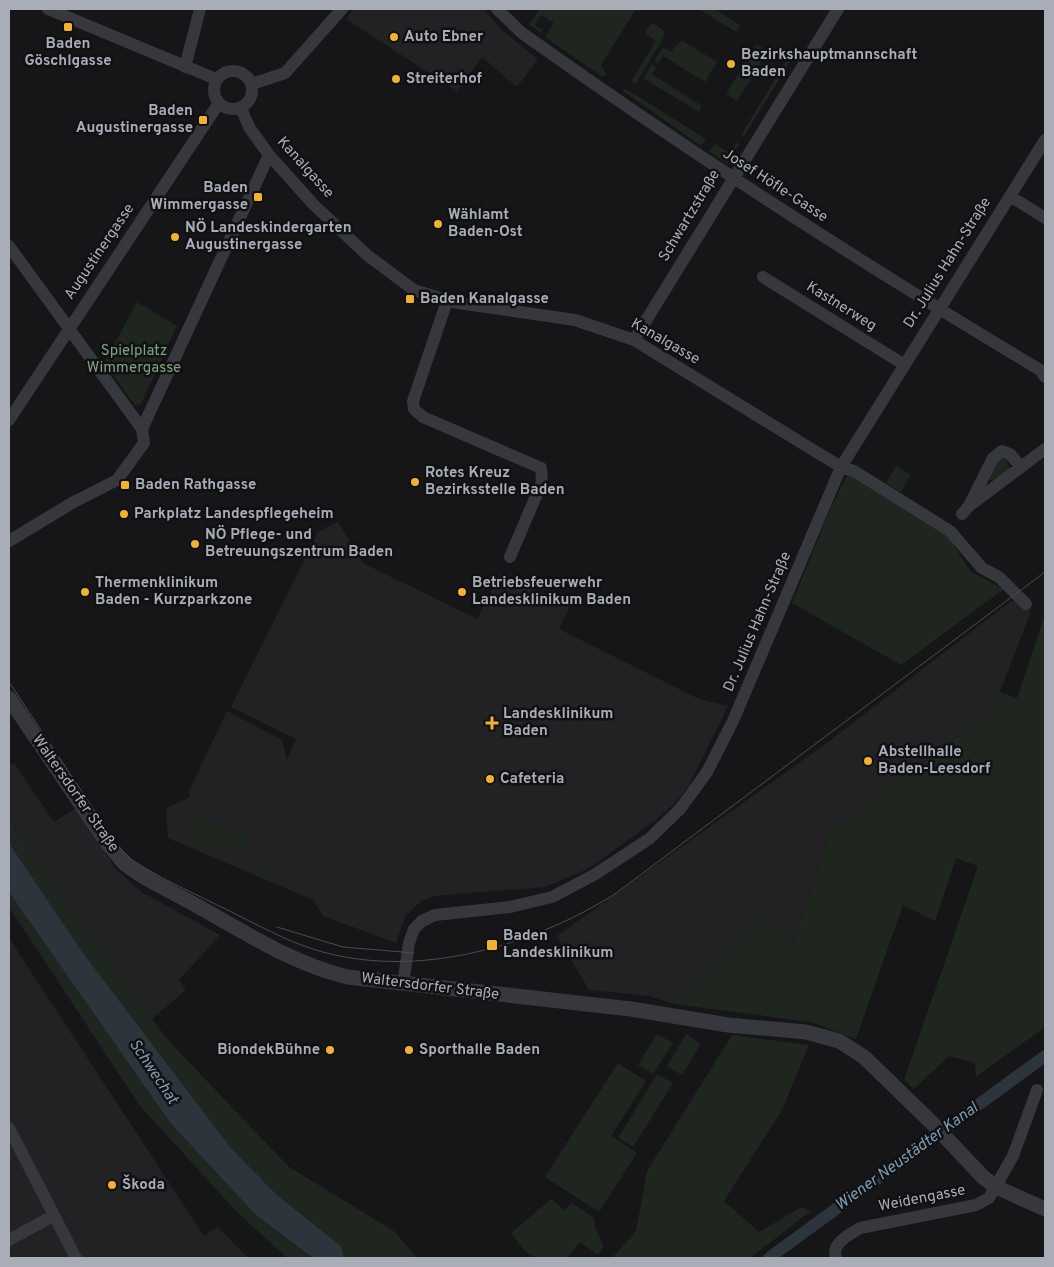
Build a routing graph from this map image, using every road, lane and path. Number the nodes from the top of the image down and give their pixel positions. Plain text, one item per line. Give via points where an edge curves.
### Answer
1 (48, 9) edge
2 (200, 9) edge
3 (342, 9) edge
4 (497, 9) edge
5 (838, 9) edge
6 (69, 13) edge
7 (185, 67) junction
8 (216, 79) junction
9 (252, 84) junction
10 (219, 103) junction
11 (241, 108) junction
12 (1045, 140) edge
13 (269, 154) junction
14 (732, 179) junction
15 (1010, 196) junction
16 (1045, 218) edge
17 (9, 246) edge
18 (763, 277) dead end
19 (447, 301) junction
20 (938, 309) junction
21 (69, 328) junction
22 (634, 340) junction
23 (903, 364) junction
24 (1045, 377) edge
25 (9, 420) edge
26 (142, 428) junction
27 (1045, 449) edge
28 (841, 467) junction
29 (1021, 467) junction
30 (9, 541) edge
31 (510, 557) dead end
32 (1026, 604) dead end
33 (9, 698) edge
34 (403, 984) junction
35 (1037, 1090) dead end
36 (9, 1128) edge
37 (996, 1187) junction
38 (1045, 1209) edge
39 (53, 1216) junction
40 (9, 1240) edge
41 (76, 1258) edge
42 (836, 1258) edge

1 - 6 street
2 - 7 street
3 - 9 street via 285,73
4 - 14 street, Josef Höfle-Gasse via 522,33
5 - 14 street, Schwartzstraße
6 - 7 street
7 - 8 street
8 - 9 street via 232,70 245,74
8 - 10 street via 214,91
9 - 11 street via 250,101
10 - 11 street via 230,109
10 - 21 street, Augustinergasse
11 - 13 street, Kanalgasse via 249,127
12 - 15 street, Dr. Julius Hahn-Straße
13 - 19 street, Kanalgasse via 314,205 367,256 414,290
13 - 26 street
14 - 20 street, Josef Höfle-Gasse
14 - 22 street, Schwartzstraße
15 - 16 street
15 - 20 street, Dr. Julius Hahn-Straße
17 - 21 street
18 - 23 street, Kastnerweg
19 - 22 street, Kanalgasse via 575,320
19 - 31 street via 413,401 414,409 441,425 541,468 542,482
20 - 23 street, Dr. Julius Hahn-Straße
20 - 24 street, Josef Höfle-Gasse via 1040,370
21 - 25 street, Augustinergasse
21 - 26 street
22 - 28 street, Kanalgasse
23 - 28 street, Dr. Julius Hahn-Straße
26 - 30 street via 144,443 117,480
27 - 29 street
28 - 32 street, Kanalgasse via 854,471 950,531 982,568 1000,577
28 - 34 street, Dr. Julius Hahn-Straße via 733,721 707,772 680,809 650,839 552,897 510,907 435,915 422,921 414,929 409,943
29 - 29 street via 966,510 993,458 1002,451 1010,454
33 - 34 street, Waltersdorfer Straße via 108,844 131,869 302,963 348,977
34 - 37 street, Waltersdorfer Straße via 806,1032 839,1041 864,1057
35 - 37 street, Weidengasse via 1013,1156
36 - 39 street
37 - 38 street, Waltersdorfer Straße
37 - 42 street, Weidengasse via 989,1198 976,1205 860,1228 837,1245
39 - 40 street
39 - 41 street

